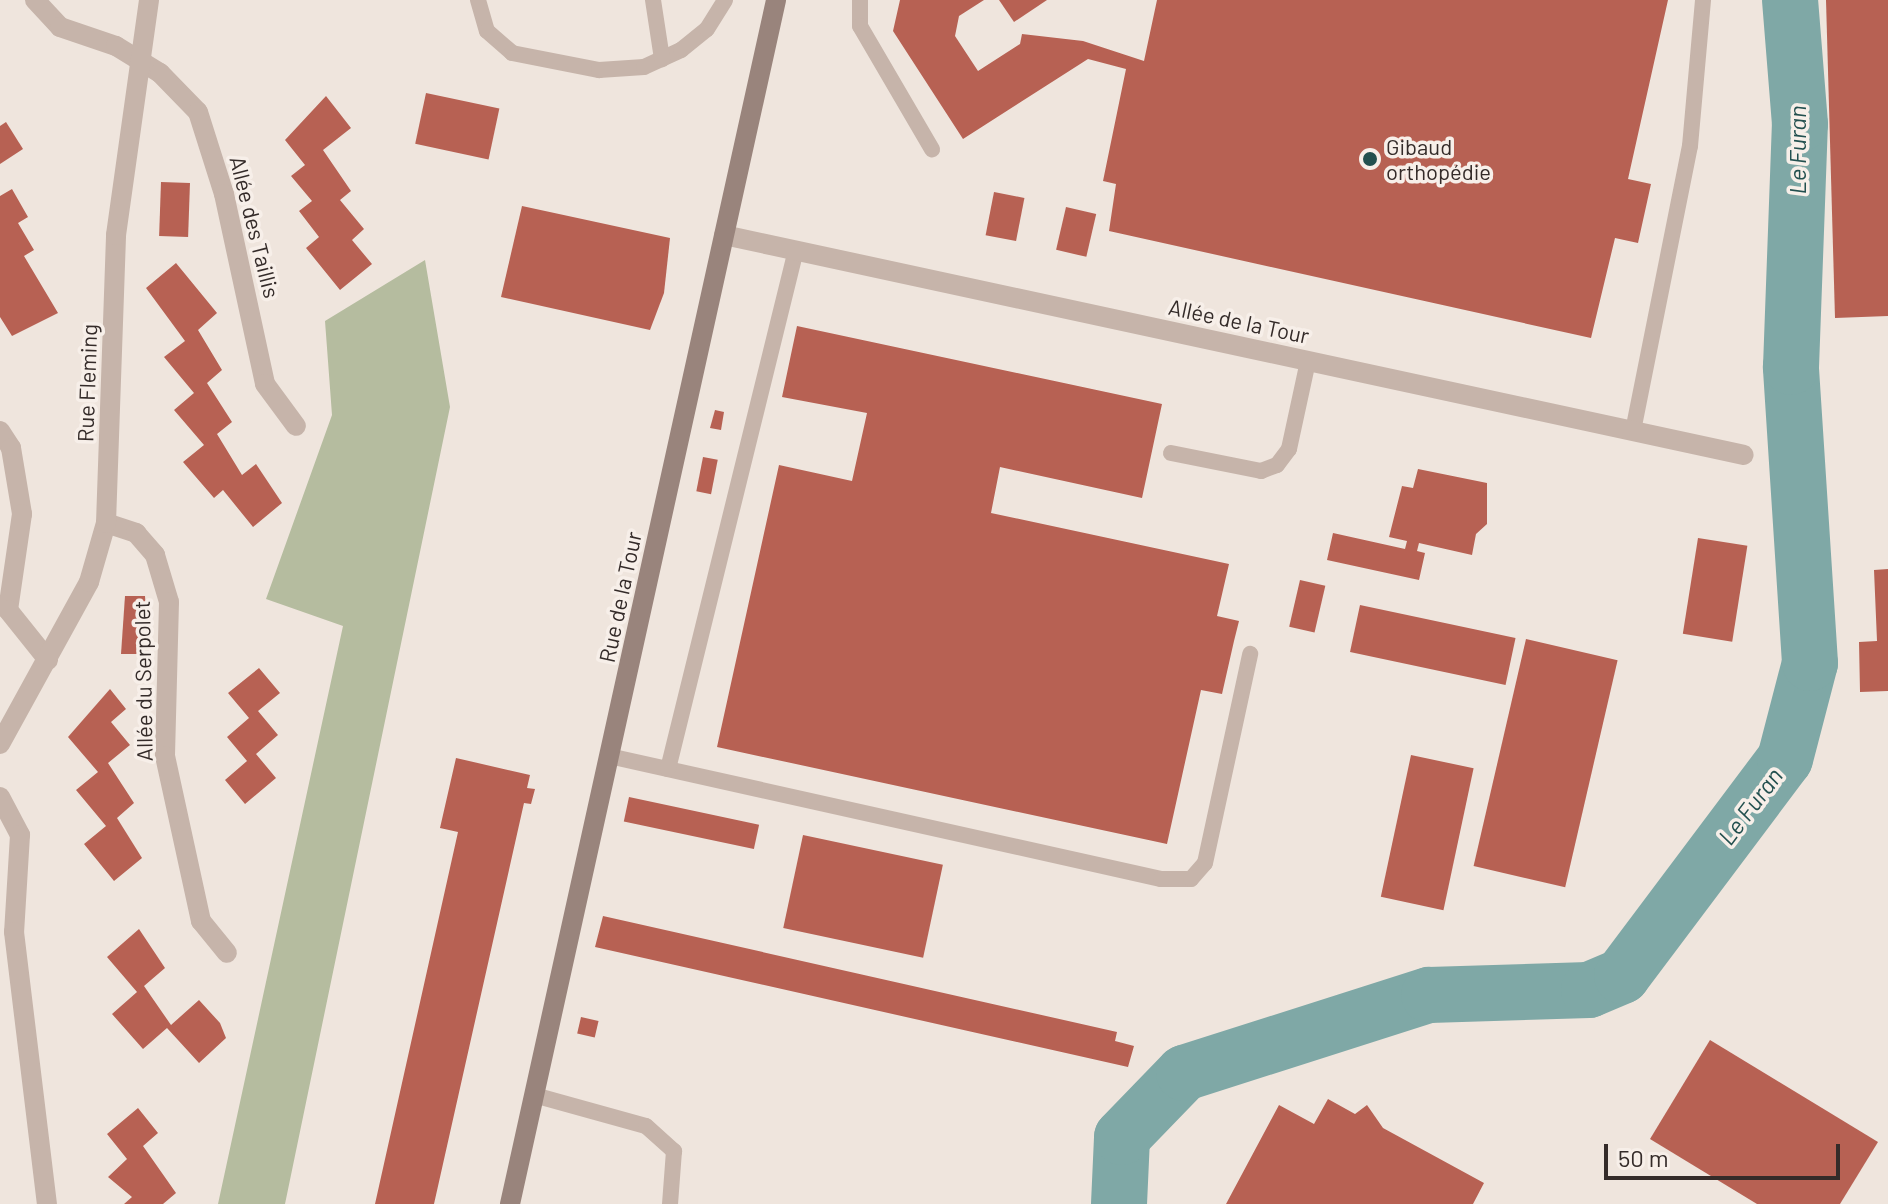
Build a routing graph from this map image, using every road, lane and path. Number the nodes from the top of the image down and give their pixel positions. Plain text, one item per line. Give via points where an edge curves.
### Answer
1 (35, 0) edge
2 (149, 0) edge
3 (478, 0) edge
4 (653, 0) edge
5 (725, 0) edge
6 (776, 0) edge
7 (860, 0) edge
8 (1703, 0) edge
9 (137, 58) junction
10 (662, 59) junction
11 (932, 149) dead end
12 (724, 235) junction
13 (796, 250) junction
14 (1308, 361) junction
15 (296, 426) dead end
16 (0, 431) edge
17 (1633, 431) junction
18 (1171, 453) dead end
19 (1744, 455) dead end
20 (106, 523) junction
21 (1250, 654) dead end
22 (48, 660) junction
23 (0, 744) edge
24 (609, 756) junction
25 (668, 769) junction
26 (0, 797) edge
27 (227, 953) dead end
28 (534, 1095) junction
29 (47, 1204) edge
30 (510, 1204) edge
31 (670, 1204) edge

1 - 9 street, Allée des Taillis via 60,27
2 - 9 street, Rue Fleming
3 - 10 lane via 487,31 512,53 599,70
4 - 10 lane
5 - 10 lane via 707,29
6 - 12 street, Rue de la Tour
7 - 11 lane via 860,26
8 - 17 lane via 1690,146
9 - 15 street, Allée des Taillis via 198,112 224,194 265,384
9 - 20 street, Rue Fleming via 116,235
12 - 13 street, Allée de la Tour
12 - 24 street, Rue de la Tour
13 - 14 street, Allée de la Tour
13 - 25 lane
14 - 17 street, Allée de la Tour
14 - 18 lane via 1289,449 1277,465 1261,471
16 - 22 street via 11,448 22,514 8,610
17 - 19 street, Allée de la Tour
20 - 22 street, Rue Fleming via 89,582
20 - 27 street, Allée du Serpolet via 136,533 155,555 169,602 165,756 201,921
21 - 25 lane via 1205,863 1191,879 1161,879
22 - 23 street, Rue Fleming
24 - 25 lane
24 - 28 street, Rue de la Tour
26 - 29 street via 20,835 14,932
28 - 30 street, Rue de la Tour
28 - 31 lane via 646,1126 674,1151

